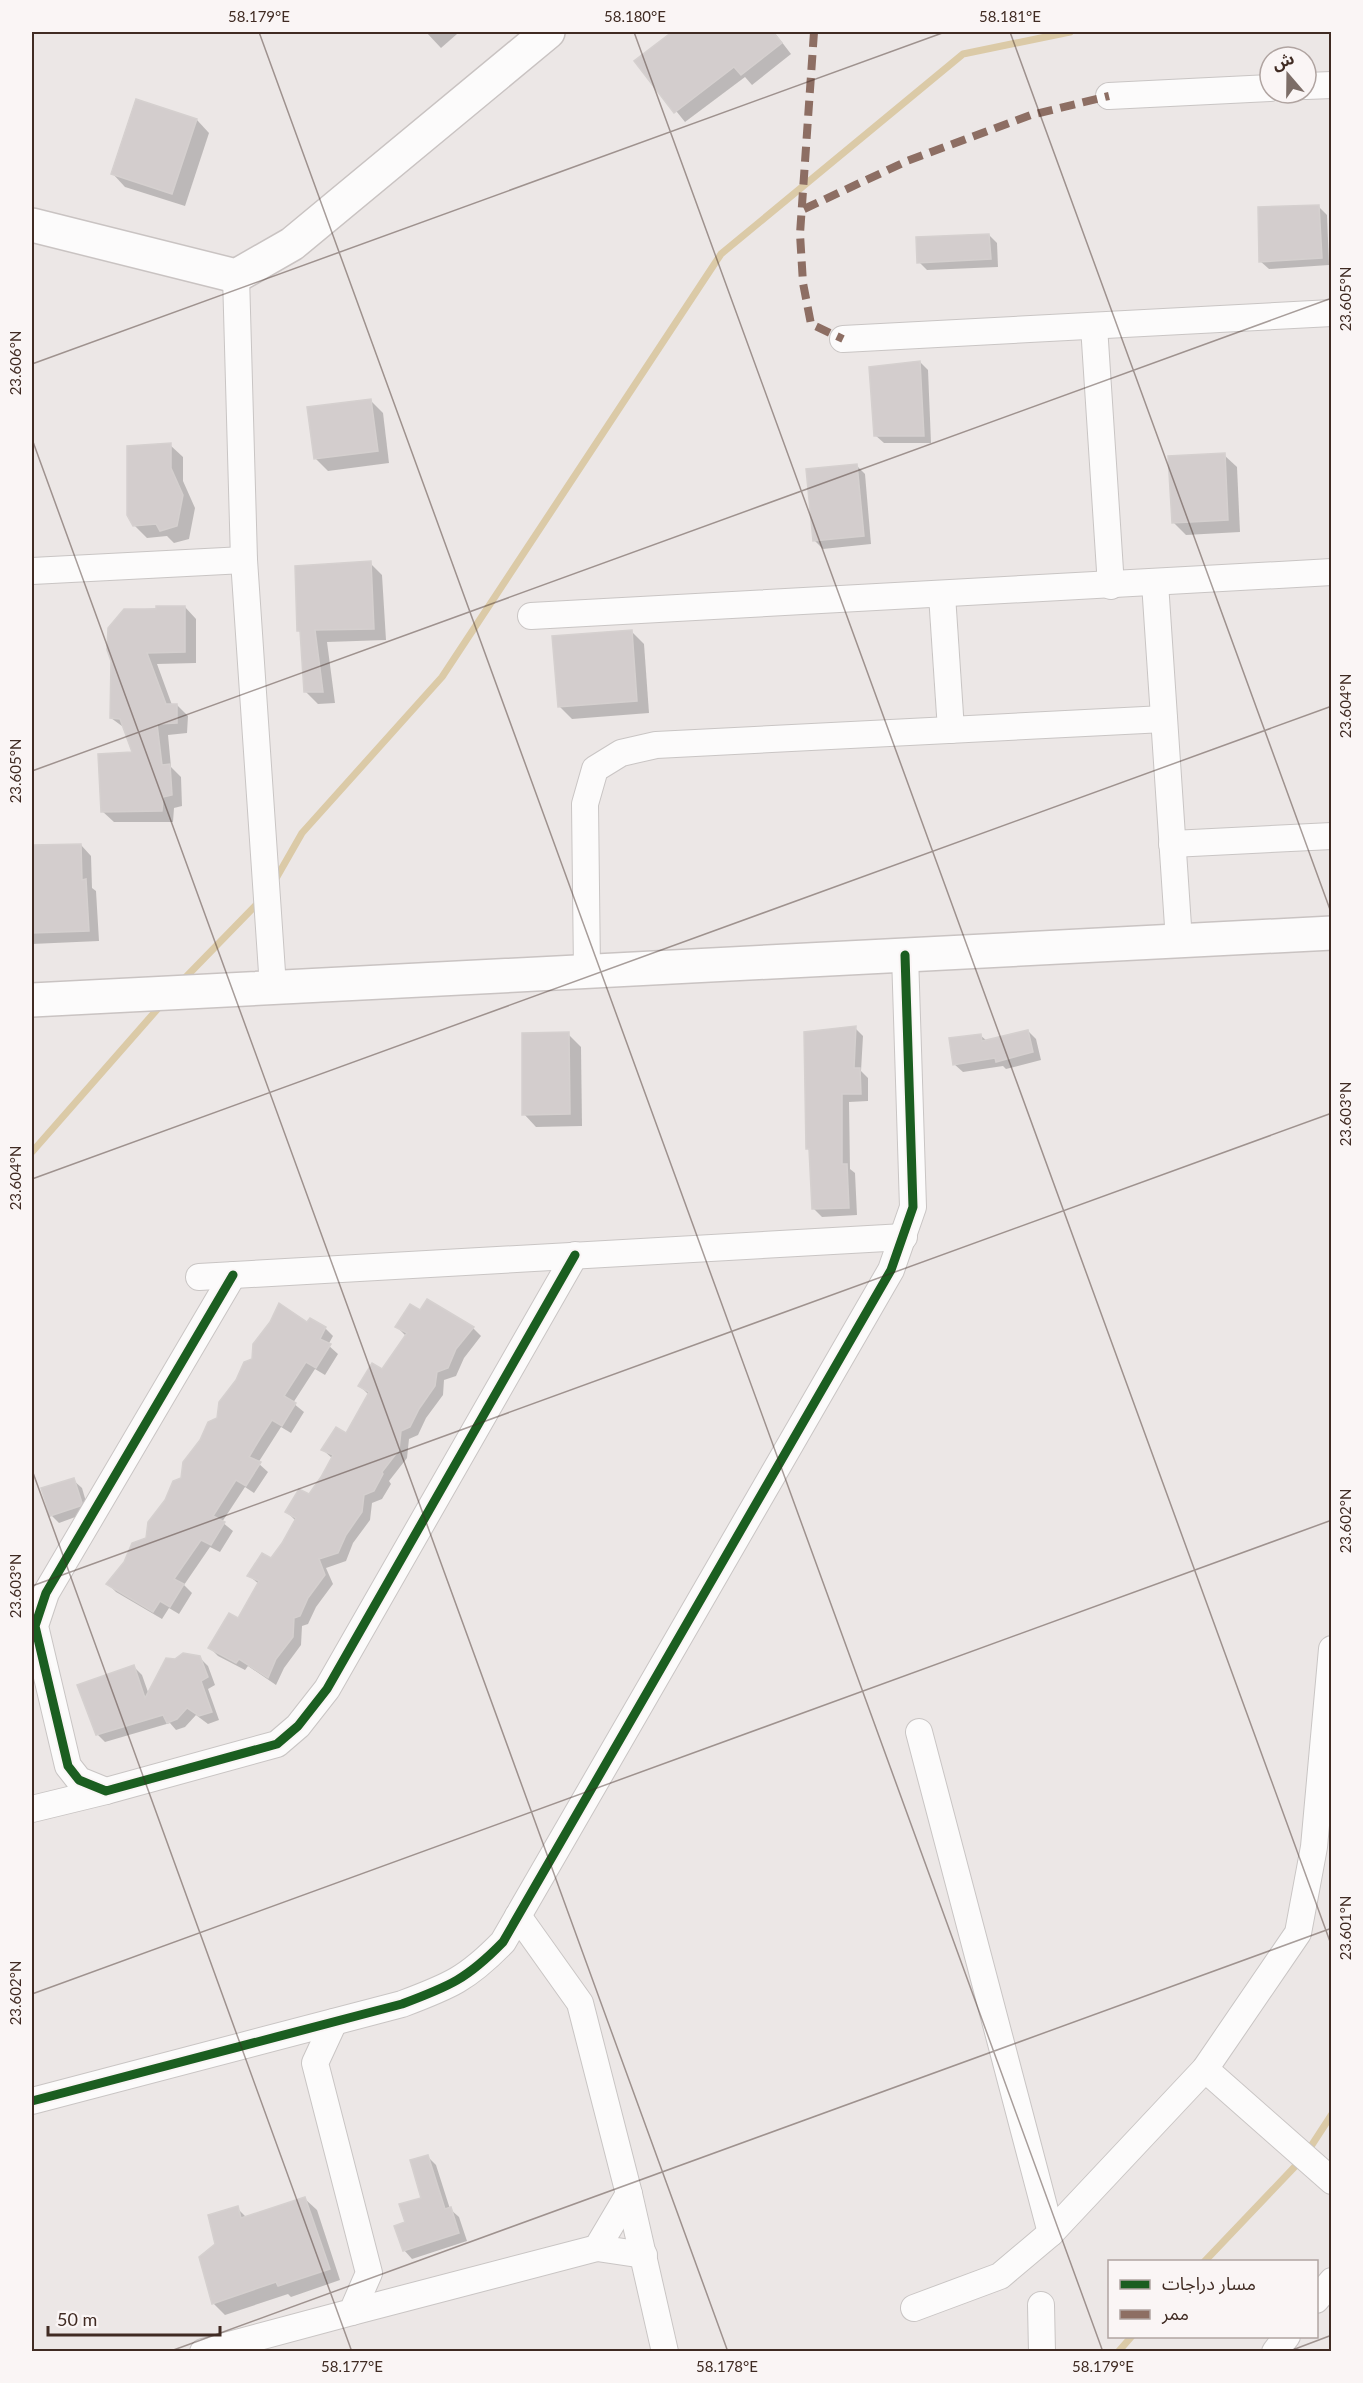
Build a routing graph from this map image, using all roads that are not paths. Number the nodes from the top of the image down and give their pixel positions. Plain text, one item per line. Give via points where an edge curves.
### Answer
1 (548, 32) edge
2 (1258, 89) edge
3 (1109, 96) dead end
4 (32, 225) edge
5 (236, 276) junction
6 (1332, 313) edge
7 (1094, 326) junction
8 (843, 339) dead end
9 (244, 560) junction
10 (32, 571) edge
11 (1332, 572) edge
12 (1155, 583) junction
13 (1111, 586) junction
14 (942, 595) junction
15 (531, 616) dead end
16 (1164, 719) junction
17 (951, 730) junction
18 (1332, 836) edge
19 (1172, 844) junction
20 (1332, 933) edge
21 (1179, 941) junction
22 (905, 955) junction
23 (587, 971) junction
24 (273, 987) junction
25 (32, 1000) edge
26 (904, 1237) junction
27 (575, 1256) junction
28 (233, 1275) junction
29 (199, 1277) dead end
30 (1332, 1650) edge
31 (918, 1731) dead end
32 (105, 1791) junction
33 (32, 1809) edge
34 (519, 1916) junction
35 (334, 2022) junction
36 (1205, 2069) junction
37 (32, 2101) edge
38 (1332, 2181) edge
39 (629, 2194) junction
40 (1051, 2233) junction
41 (597, 2248) junction
42 (644, 2255) junction
43 (369, 2273) junction
44 (1332, 2281) edge
45 (1318, 2299) edge
46 (394, 2301) junction
47 (1041, 2305) dead end
48 (914, 2308) dead end
49 (352, 2312) junction
50 (1286, 2338) edge
51 (203, 2352) edge
52 (665, 2352) edge
53 (1042, 2352) edge
54 (1275, 2352) edge

1 - 5 street via 292,244
2 - 3 street
4 - 5 street
5 - 9 street
6 - 7 street
7 - 8 street
7 - 13 street
9 - 10 street
9 - 24 street
11 - 12 street
12 - 13 street
12 - 16 street
13 - 14 street
14 - 15 street
14 - 17 street
16 - 17 street
16 - 19 street
17 - 23 street via 656,745 621,753 595,769 585,804
18 - 19 street
19 - 21 street
20 - 21 street
21 - 22 street
22 - 23 street
22 - 26 street via 913,1207
23 - 24 street
24 - 25 street
26 - 27 street
26 - 34 street via 891,1270
27 - 28 street
27 - 32 street via 327,1689 298,1726 278,1744
28 - 29 street
28 - 32 street via 46,1593 35,1626 68,1766 79,1780
30 - 36 street via 1314,1847 1298,1933
31 - 40 street
32 - 33 street
34 - 35 street via 477,1969 449,1987
34 - 39 street via 580,2003
35 - 37 street
35 - 43 street via 315,2063
36 - 38 street
36 - 40 street
39 - 41 street
39 - 42 street
40 - 48 street via 1000,2276
41 - 42 street
41 - 46 street
42 - 52 street
43 - 46 street
43 - 49 street
44 - 45 street
46 - 49 street
47 - 53 street
49 - 51 street
50 - 54 street

